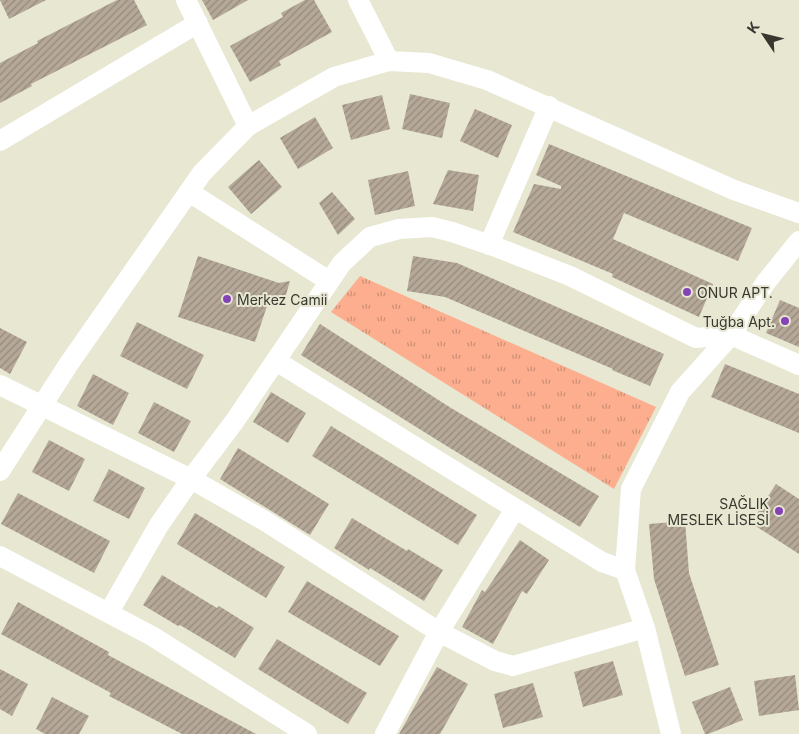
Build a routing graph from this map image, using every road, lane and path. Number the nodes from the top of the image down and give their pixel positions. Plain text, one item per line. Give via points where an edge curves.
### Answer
1 (186, 0) edge
2 (358, 0) edge
3 (198, 23) junction
4 (389, 61) junction
5 (549, 106) junction
6 (248, 126) junction
7 (0, 140) edge
8 (189, 192) junction
9 (799, 213) edge
10 (799, 242) edge
11 (489, 245) junction
12 (329, 281) junction
13 (731, 335) junction
14 (276, 361) junction
15 (799, 365) edge
16 (0, 385) edge
17 (41, 406) junction
18 (0, 471) edge
19 (191, 479) junction
20 (515, 509) junction
21 (0, 556) edge
22 (625, 570) junction
23 (109, 612) junction
24 (645, 628) junction
25 (440, 632) junction
26 (307, 734) edge
27 (385, 734) edge
28 (671, 734) edge

1 - 3 street
2 - 4 street
3 - 6 street
3 - 7 street
4 - 5 street via 429,63 487,80
4 - 6 street via 334,77
5 - 9 street via 734,190
5 - 11 street
6 - 8 street via 202,173
8 - 12 street
8 - 17 street
10 - 13 street via 766,282
11 - 12 street via 432,227 399,229 370,237 342,263
11 - 13 street via 570,276 696,338
12 - 14 street
13 - 15 street
13 - 22 street via 680,392 631,489
14 - 19 street
14 - 20 street
16 - 17 street
17 - 18 street
17 - 19 street
19 - 23 street via 159,525
19 - 25 street via 265,521
20 - 22 street via 602,562
20 - 25 street
21 - 23 street
22 - 24 street
23 - 26 street
24 - 25 street via 513,666 495,661
24 - 28 street
25 - 27 street

